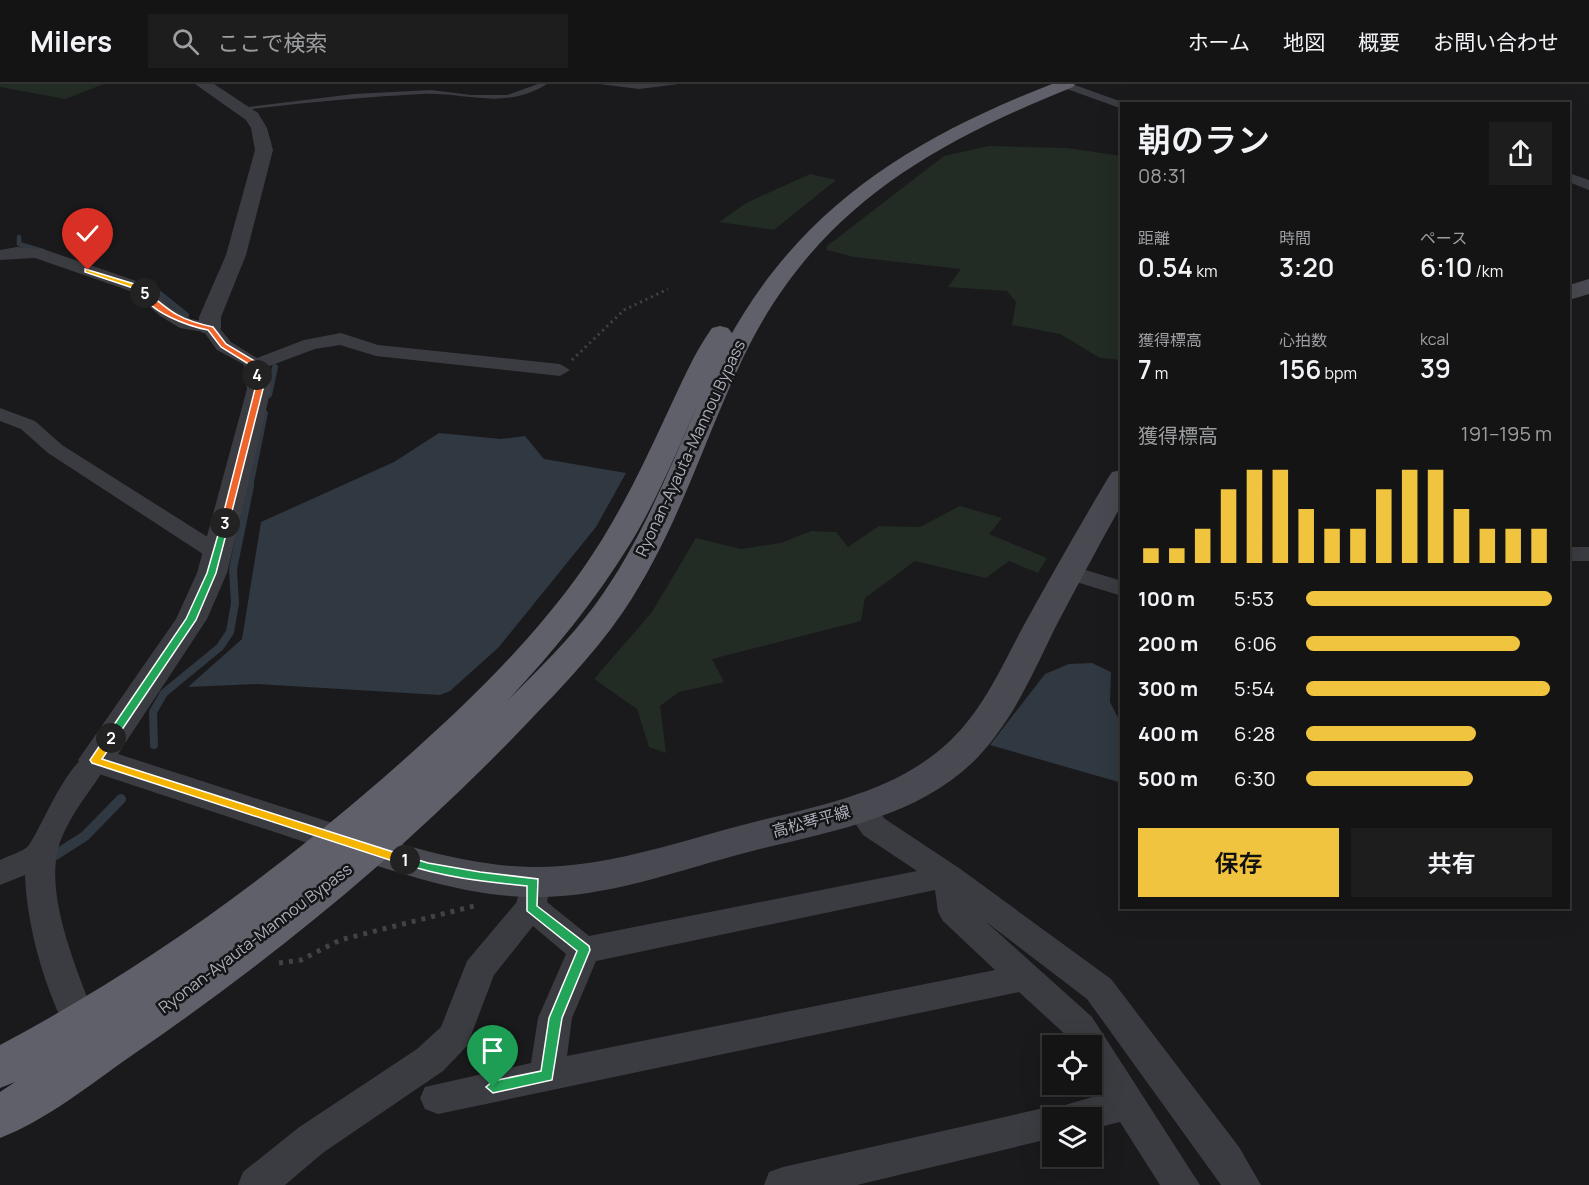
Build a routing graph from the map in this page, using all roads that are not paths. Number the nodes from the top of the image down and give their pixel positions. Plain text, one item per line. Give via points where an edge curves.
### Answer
1 (203, 84) edge
2 (544, 84) edge
3 (602, 84) edge
4 (676, 84) edge
5 (1058, 84) edge
6 (1120, 103) edge
7 (243, 108) junction
8 (1570, 177) edge
9 (1589, 185) edge
10 (0, 255) edge
11 (1589, 286) edge
12 (1570, 293) edge
13 (210, 328) junction
14 (256, 365) junction
15 (560, 370) road end
16 (0, 414) edge
17 (1120, 482) edge
18 (217, 553) junction
19 (1570, 554) edge
20 (1589, 554) edge
21 (1069, 572) junction
22 (1120, 588) edge
23 (96, 760) junction
24 (860, 808) junction
25 (355, 844) junction
26 (42, 859) junction
27 (0, 873) edge
28 (948, 876) junction
29 (532, 895) junction
30 (584, 950) junction
31 (1025, 977) junction
32 (80, 1023) junction
33 (1085, 1035) edge
34 (1102, 1062) edge
35 (0, 1068) edge
36 (547, 1076) junction
37 (438, 1098) dead end
38 (1129, 1104) junction
39 (1102, 1111) edge
40 (0, 1117) edge
41 (1042, 1125) edge
42 (256, 1185) edge
43 (783, 1185) edge
44 (1181, 1185) edge
45 (1242, 1185) edge

1 - 7 street
2 - 7 lane via 508,97 431,92
3 - 4 lane
5 - 6 street
5 - 25 highway, Ryonan-Ayauta-Mannou Bypass via 965,116 902,149 847,186 789,238 730,315 631,516 589,580 511,675
5 - 25 highway, Ryonan-Ayauta-Mannou Bypass via 918,153 863,190 807,241 750,319 659,521 600,622 496,735 436,793
7 - 13 street via 259,128 264,150 236,255 210,317
8 - 9 street
10 - 13 street via 37,253 139,288 186,324
11 - 12 main road
13 - 14 street via 224,346
14 - 15 street via 311,344 341,339 376,350
14 - 18 street via 259,389
16 - 18 street via 28,425 55,449
17 - 21 main road, 高松琴平線
18 - 23 street via 191,620
19 - 20 street
21 - 22 street
21 - 24 main road, 高松琴平線 via 1004,694 978,733 937,772
23 - 25 street
23 - 26 street via 64,807
24 - 28 street via 874,827
24 - 29 main road, 高松琴平線 via 647,864 582,877
25 - 29 main road, 高松琴平線
25 - 32 highway, Ryonan-Ayauta-Mannou Bypass
25 - 40 highway, Ryonan-Ayauta-Mannou Bypass via 267,933 167,1006
26 - 27 street
26 - 32 street via 41,895 61,971
28 - 30 street
28 - 31 street via 954,912
28 - 45 street via 1099,989
29 - 30 street
29 - 42 street via 479,970 455,1036 430,1060 312,1140
30 - 36 street via 555,1018
31 - 33 street
31 - 36 street
32 - 35 highway, Ryonan-Ayauta-Mannou Bypass
34 - 38 street
36 - 37 street
38 - 39 street
38 - 44 street
41 - 43 street

